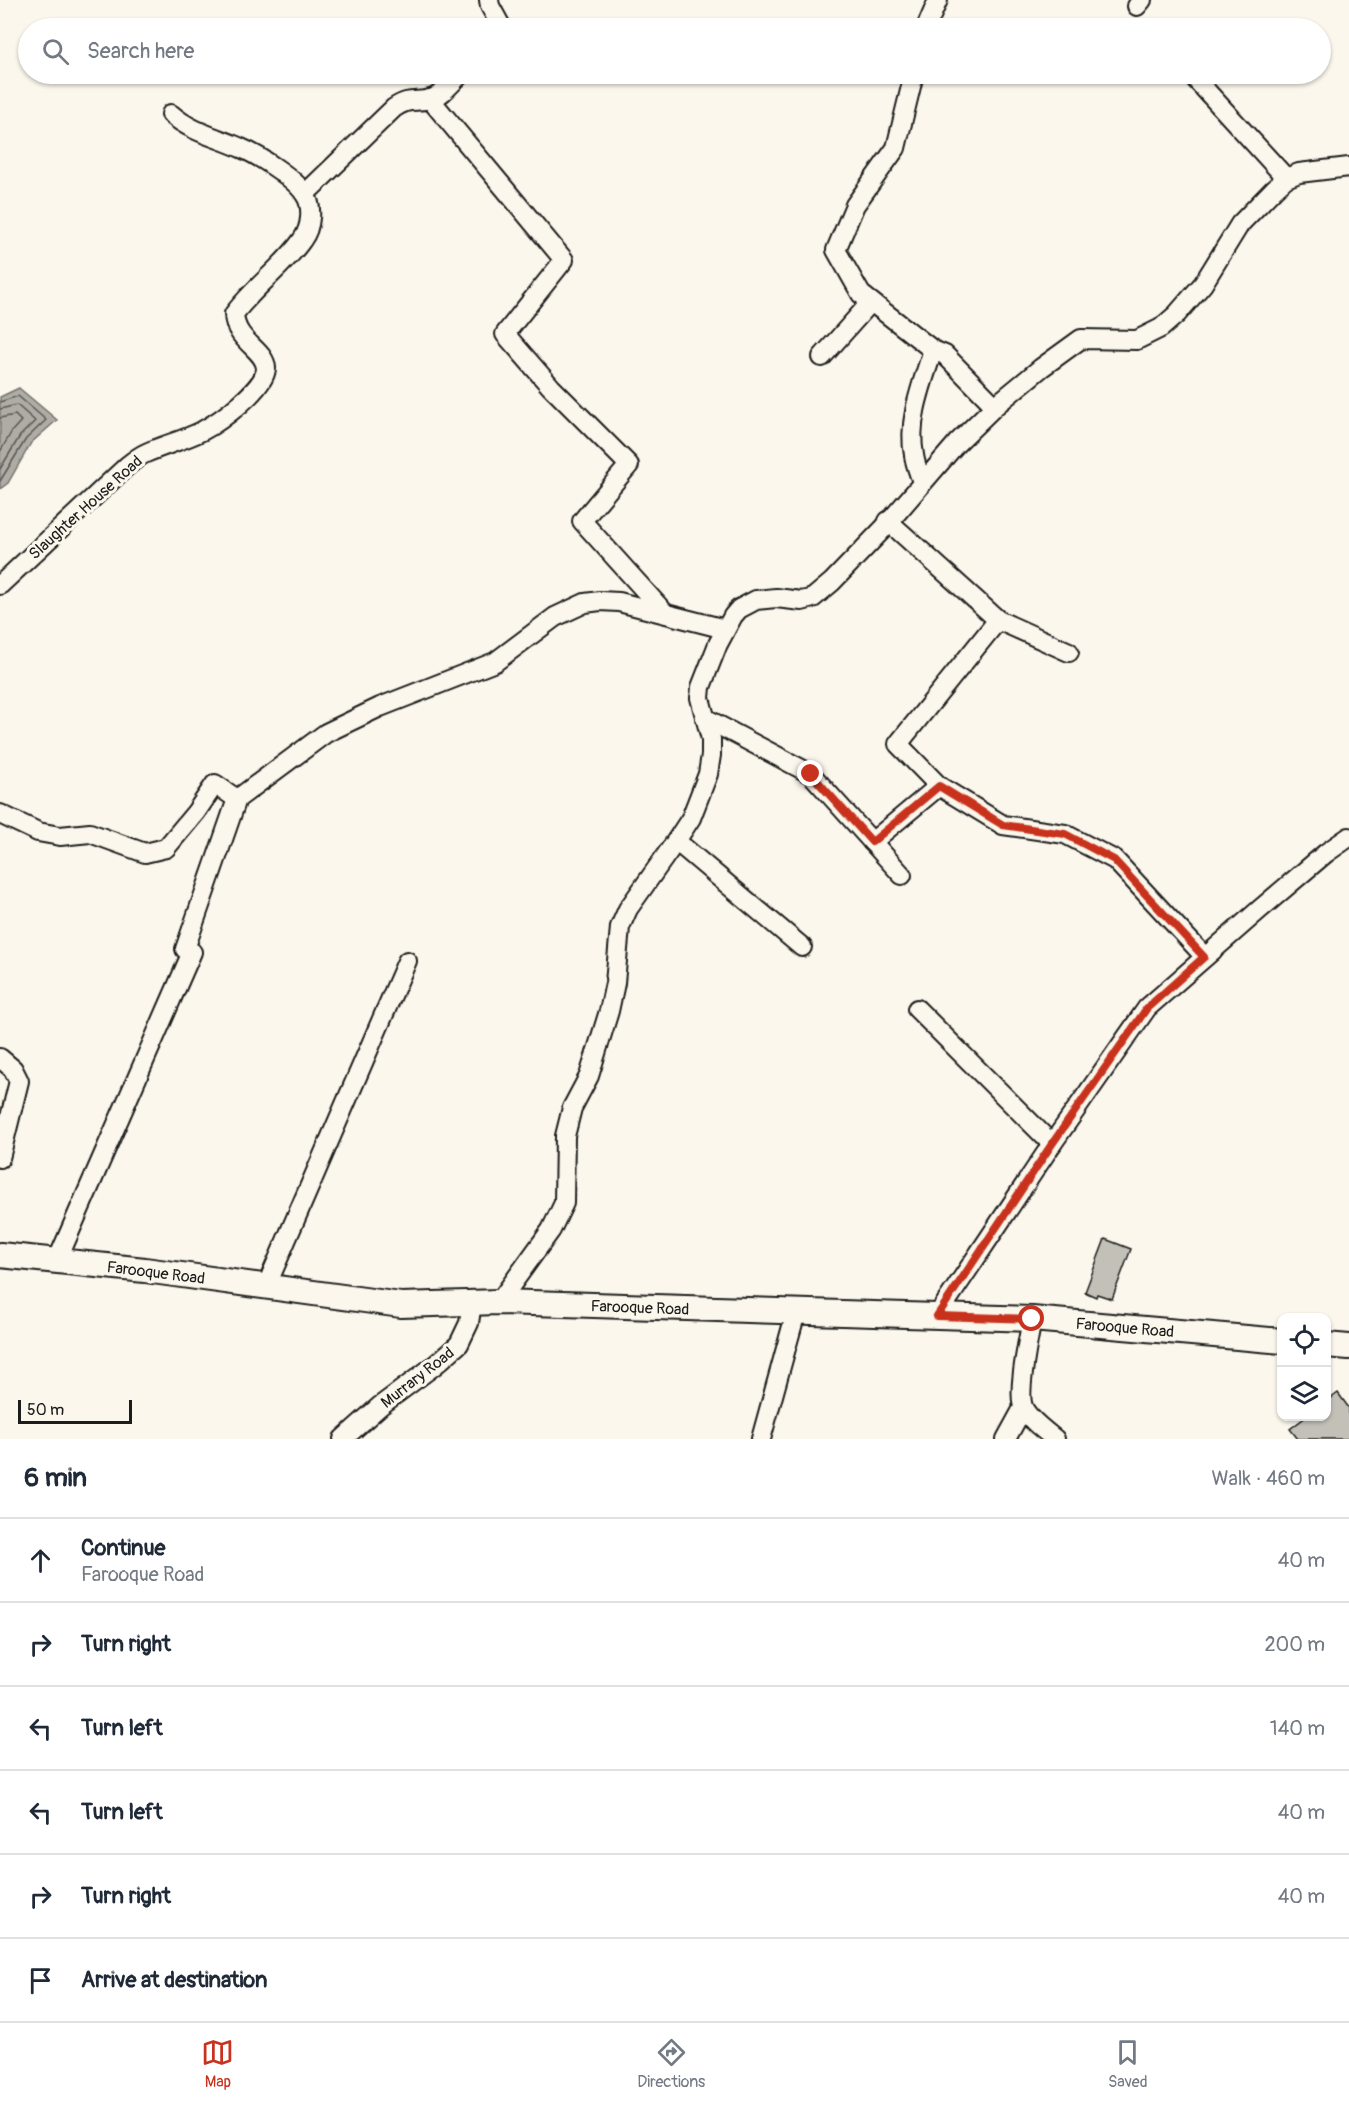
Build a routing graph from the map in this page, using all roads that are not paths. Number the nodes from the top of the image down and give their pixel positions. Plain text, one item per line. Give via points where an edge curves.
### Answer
1 (489, 0) edge
2 (938, 0) edge
3 (497, 18) edge
4 (930, 18) edge
5 (450, 84) edge
6 (912, 84) edge
7 (1200, 84) edge
8 (430, 99) junction
9 (171, 114) dead end
10 (1349, 168) edge
11 (1286, 178) junction
12 (305, 194) junction
13 (872, 302) junction
14 (933, 350) junction
15 (822, 357) dead end
16 (995, 406) junction
17 (922, 482) junction
18 (888, 521) junction
19 (0, 585) edge
20 (664, 612) junction
21 (998, 620) junction
22 (725, 629) junction
23 (1069, 652) dead end
24 (705, 718) junction
25 (939, 786) junction
26 (237, 800) junction
27 (0, 814) edge
28 (1349, 837) edge
29 (676, 841) junction
30 (872, 842) junction
31 (902, 875) dead end
32 (802, 947) dead end
33 (1204, 957) junction
34 (407, 961) dead end
35 (917, 1009) dead end
36 (0, 1058) edge
37 (1052, 1144) junction
38 (0, 1158) edge
39 (0, 1254) edge
40 (57, 1261) junction
41 (266, 1287) junction
42 (499, 1302) junction
43 (472, 1303) junction
44 (796, 1312) junction
45 (937, 1316) junction
46 (1032, 1319) junction
47 (1277, 1341) edge
48 (1331, 1345) edge
49 (1349, 1347) edge
50 (1023, 1408) junction
51 (343, 1439) edge
52 (761, 1439) edge
53 (1006, 1439) edge
54 (1054, 1439) edge

1 - 3 street
2 - 4 street
5 - 8 street
6 - 13 street via 896,148 855,205 836,250 861,294
7 - 11 street
8 - 12 street via 405,101 394,108
8 - 20 street via 564,260 505,334 551,387 629,465 582,521
9 - 12 street via 194,129 261,159
10 - 11 street
11 - 16 street via 1240,224 1203,284 1161,328 1137,340 1081,339
12 - 19 street, Slaughter House Road via 310,222 303,240 234,314 239,334 262,357 266,367 264,378 226,416 201,431 144,453 127,466
13 - 14 street
13 - 15 street
14 - 16 street via 945,355
14 - 17 street via 916,407 913,434
16 - 17 street
17 - 18 street
18 - 21 street
18 - 22 street via 813,598 756,600 739,609
20 - 22 street
20 - 26 street via 619,602 585,603 555,617 495,662 380,707 326,733
21 - 23 street
21 - 25 street via 898,744
22 - 24 street via 701,687
24 - 29 street via 711,739 708,774 691,818
24 - 30 street via 811,774
25 - 30 street
25 - 33 street via 1003,825 1065,834 1114,860
26 - 27 street via 215,784 166,848 145,853 90,833 60,836 38,832
26 - 40 street via 188,950
28 - 33 street
29 - 32 street
29 - 42 street via 622,920 615,983 606,1020 565,1136 564,1203
30 - 31 street
33 - 37 street via 1147,1008
34 - 41 street
35 - 37 street
36 - 38 street via 13,1069 19,1081
37 - 45 street
39 - 40 main road, Farooque Road
40 - 41 main road, Farooque Road
41 - 43 main road, Farooque Road via 401,1305
42 - 43 main road, Farooque Road
42 - 44 main road, Farooque Road
43 - 51 street, Murrary Road via 469,1323 459,1344
44 - 45 main road, Farooque Road
44 - 52 street
45 - 46 main road, Farooque Road
46 - 47 main road, Farooque Road
46 - 50 street via 1022,1382
48 - 49 main road
50 - 53 street
50 - 54 street

